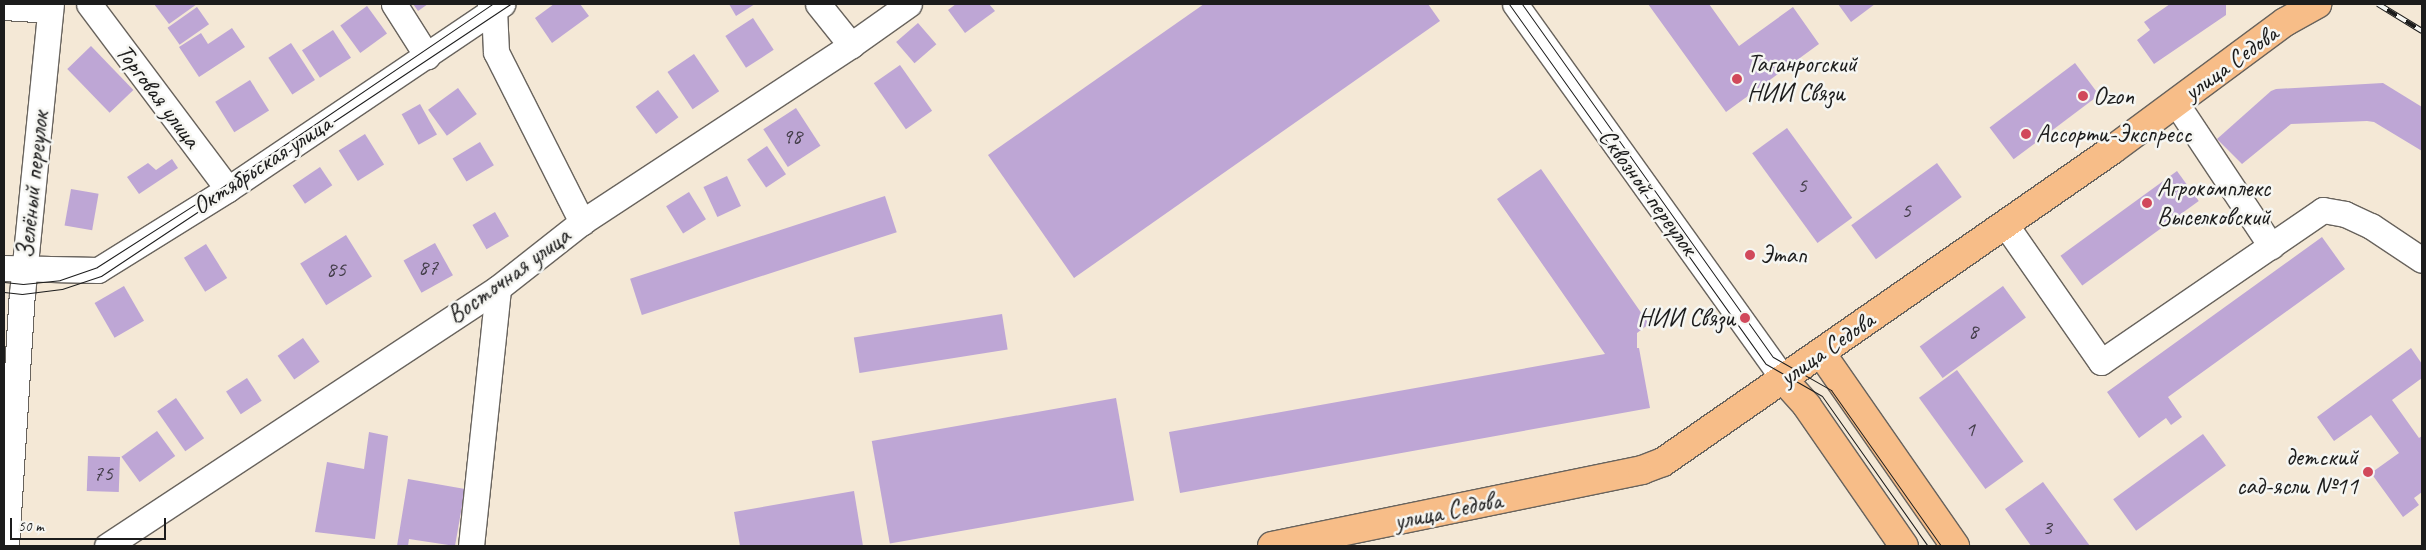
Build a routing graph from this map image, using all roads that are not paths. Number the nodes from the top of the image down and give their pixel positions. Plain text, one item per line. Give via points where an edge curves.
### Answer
1 (89, 4) edge
2 (394, 4) edge
3 (818, 4) edge
4 (909, 4) edge
5 (1515, 4) edge
6 (2317, 4) edge
7 (495, 5) edge
8 (4, 7) edge
9 (50, 7) edge
10 (850, 45) junction
11 (427, 56) junction
12 (2176, 103) junction
13 (228, 189) junction
14 (582, 222) junction
15 (2005, 224) junction
16 (2271, 246) junction
17 (2422, 260) edge
18 (14, 268) edge
19 (498, 288) junction
20 (1822, 353) junction
21 (1783, 379) junction
22 (1337, 541) edge
23 (6, 546) edge
24 (107, 546) edge
25 (471, 546) edge
26 (1272, 546) edge
27 (1904, 546) edge
28 (1955, 546) edge

1 - 13 street, Торговая улица
2 - 11 street
3 - 10 street
4 - 10 street, Восточная улица
5 - 21 street, Сквозной переулок
6 - 12 main road, улица Седова via 2285,22
7 - 11 street, Октябрьская улица
7 - 14 street via 496,52
8 - 9 street
9 - 18 street, Зелёный переулок
10 - 14 street, Восточная улица
11 - 13 street, Октябрьская улица
12 - 15 main road, улица Седова
12 - 16 street
13 - 18 street, Октябрьская улица via 98,270
14 - 19 street, Восточная улица
15 - 16 street via 2101,362
15 - 20 main road, улица Седова
16 - 17 street via 2323,210 2345,214 2371,226
18 - 23 street, Зелёный переулок
19 - 24 street, Восточная улица
19 - 25 street
20 - 21 main road, улица Седова
20 - 28 main road
21 - 22 main road, улица Седова via 1663,462 1642,470
21 - 27 main road via 1807,406
22 - 26 main road, улица Седова

